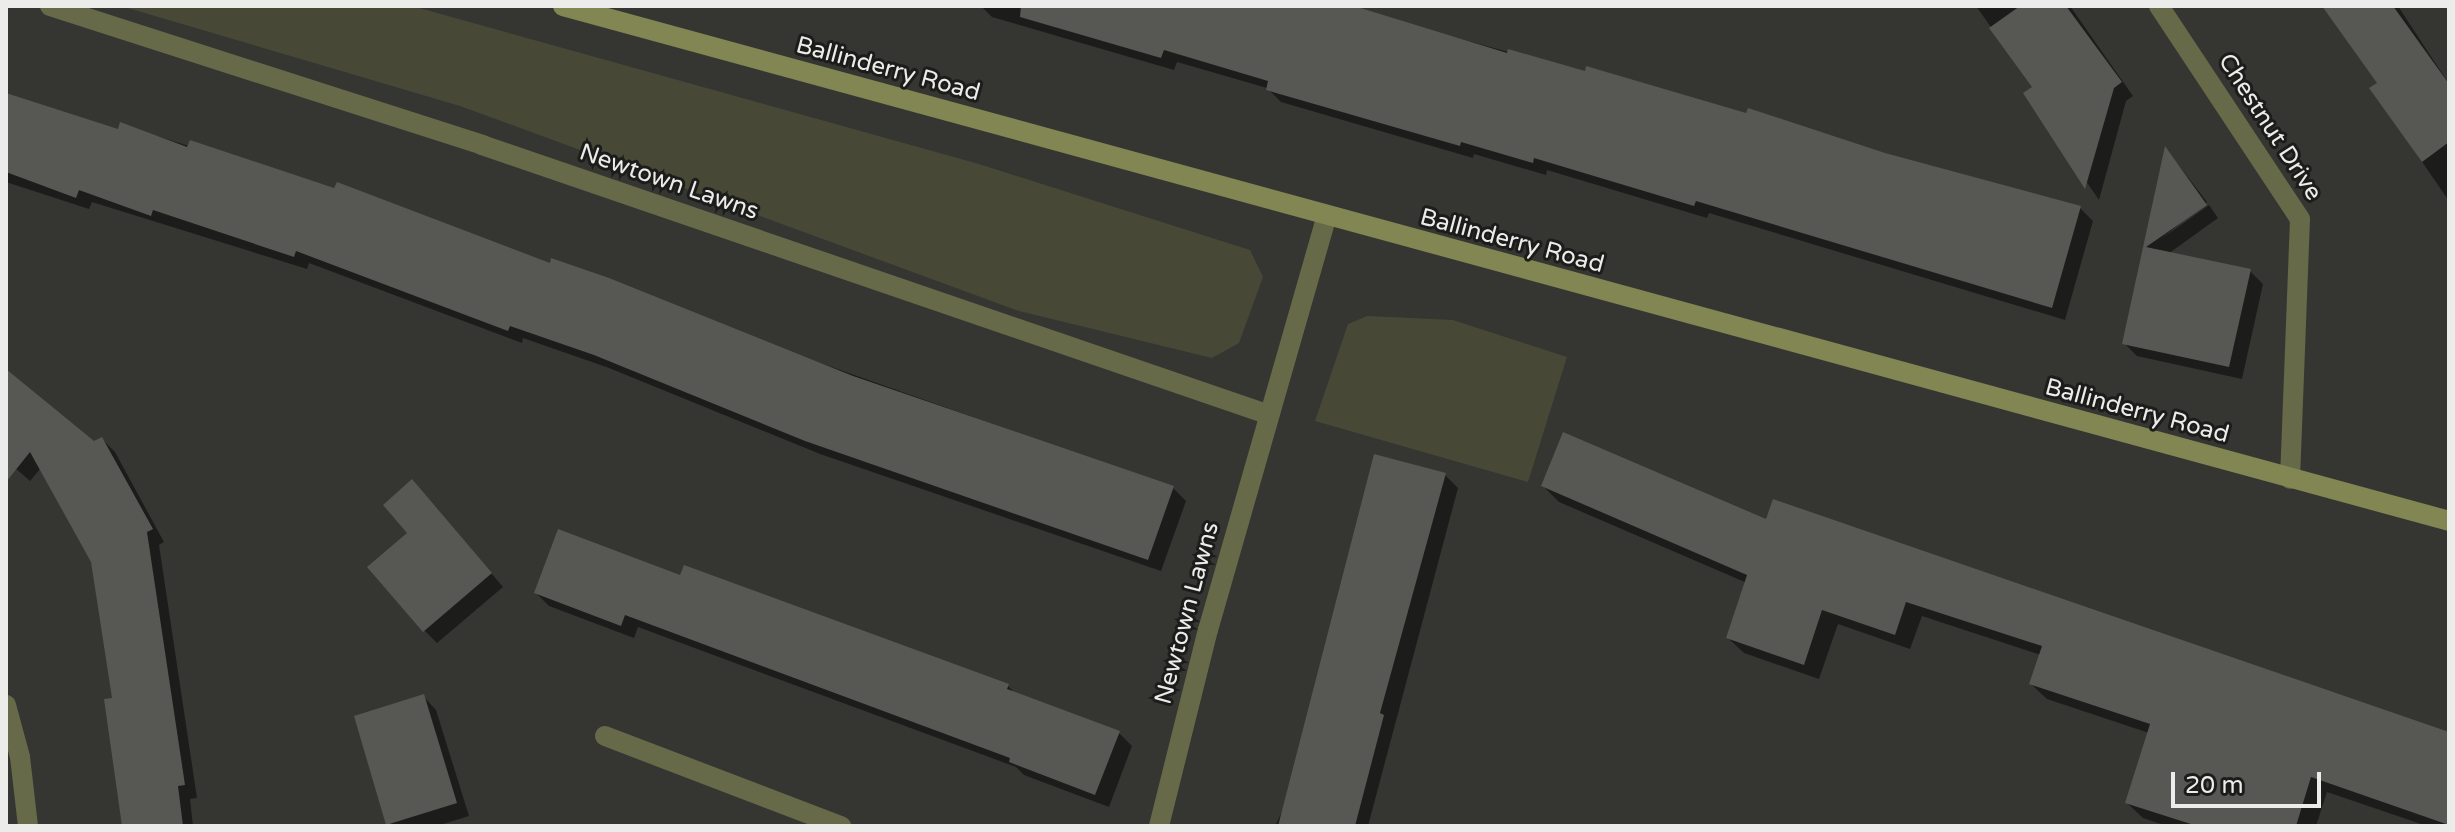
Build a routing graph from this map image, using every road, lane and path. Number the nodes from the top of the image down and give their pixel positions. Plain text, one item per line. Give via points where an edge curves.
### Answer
1 (50, 6) edge
2 (563, 6) edge
3 (2159, 6) edge
4 (1326, 218) junction
5 (1267, 414) junction
6 (2290, 479) junction
7 (2449, 521) edge
8 (6, 705) edge
9 (605, 736) dead end
10 (28, 826) edge
11 (841, 826) edge
12 (1159, 826) edge

1 - 5 street, Newtown Lawns via 482,145
2 - 4 street, Ballinderry Road
3 - 6 street, Chestnut Drive via 2300,219
4 - 5 street, Newtown Lawns
4 - 6 street, Ballinderry Road
5 - 12 street, Newtown Lawns
6 - 7 street, Ballinderry Road
8 - 10 street via 20,757
9 - 11 street

